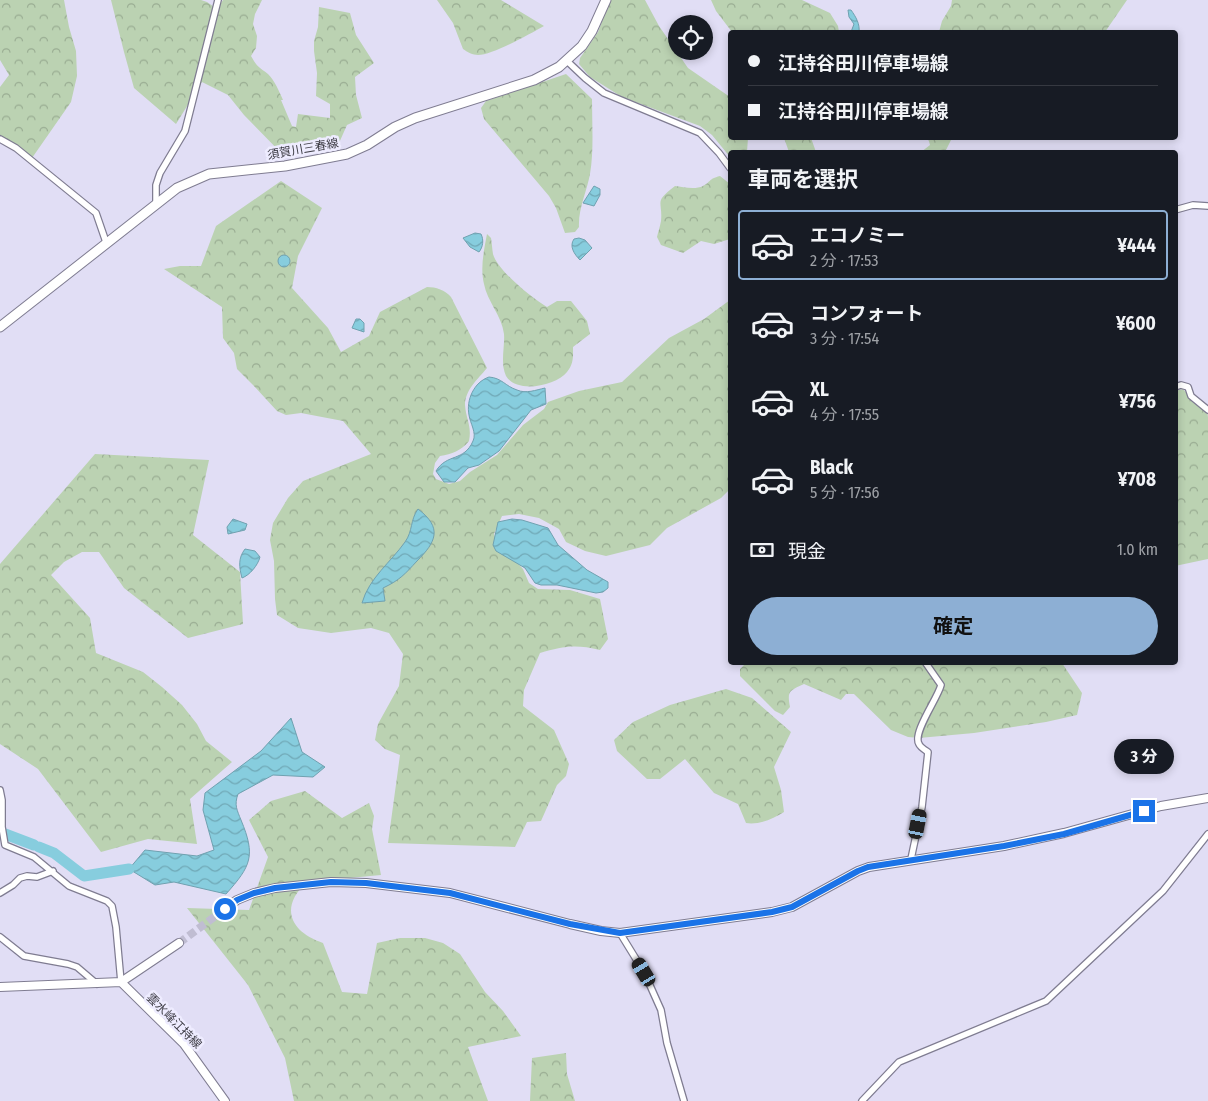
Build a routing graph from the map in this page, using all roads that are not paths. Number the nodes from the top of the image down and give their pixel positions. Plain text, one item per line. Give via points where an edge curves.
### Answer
1 (218, 0) edge
2 (606, 0) edge
3 (567, 61) junction
4 (0, 139) edge
5 (728, 165) edge
6 (156, 203) junction
7 (1208, 206) edge
8 (1178, 209) edge
9 (106, 242) junction
10 (0, 327) edge
11 (1178, 386) edge
12 (1208, 410) edge
13 (927, 665) edge
14 (0, 790) edge
15 (1208, 798) edge
16 (1208, 834) edge
17 (911, 859) junction
18 (53, 871) junction
19 (0, 893) edge
20 (225, 909) tunnel mouth
21 (620, 933) junction
22 (0, 937) edge
23 (179, 943) tunnel mouth
24 (121, 982) junction
25 (97, 984) junction
26 (0, 987) edge
27 (225, 1101) edge
28 (684, 1101) edge
29 (862, 1101) edge

1 - 6 street via 184,131 160,173
2 - 3 main road, 須賀川三春線 via 587,39
3 - 5 street via 604,93 700,133
3 - 6 main road, 須賀川三春線 via 534,80 404,122 347,154 285,166 209,174 176,188
4 - 9 street via 16,148 96,214
6 - 9 main road, 須賀川三春線
7 - 8 street via 1193,205
9 - 10 main road, 須賀川三春線
11 - 12 street via 1188,387 1191,396
13 - 17 street via 941,684 917,739 928,752 922,807
14 - 18 street via 5,845 34,857
15 - 17 main road via 1161,806 1064,834
16 - 29 street via 1163,891 1046,1001 899,1062
17 - 21 main road via 858,871 792,907
18 - 19 street via 37,877 20,878
18 - 24 street via 68,886 108,901 112,906
20 - 21 main road via 237,900 275,888 331,882 366,883 450,893 570,924
21 - 28 street via 644,972 661,1010
22 - 25 street via 24,956 77,967
23 - 24 main road
24 - 25 main road
24 - 27 main road, 雲水峰江持線 via 184,1044
25 - 26 main road

